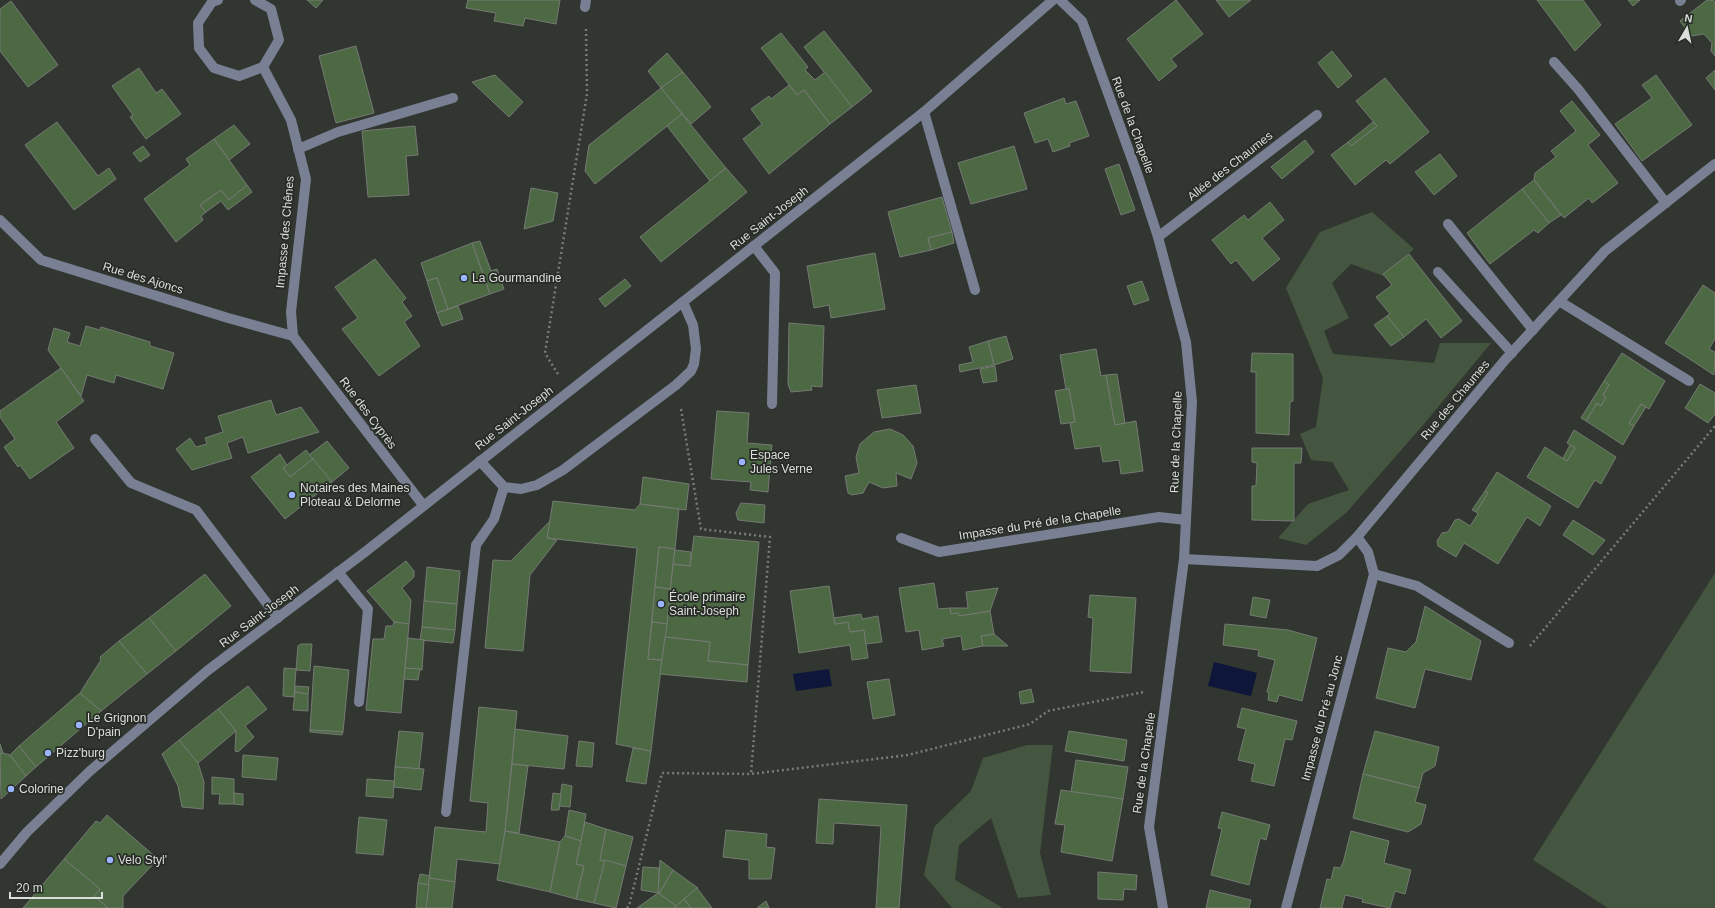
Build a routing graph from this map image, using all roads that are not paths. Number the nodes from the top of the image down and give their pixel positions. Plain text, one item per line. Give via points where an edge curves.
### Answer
1 (218, 0) edge
2 (256, 0) edge
3 (1053, 0) edge
4 (1060, 0) edge
5 (1554, 62) dead end
6 (263, 67) junction
7 (453, 98) dead end
8 (924, 112) junction
9 (1317, 115) dead end
10 (298, 149) junction
11 (1715, 164) edge
12 (1666, 203) junction
13 (0, 220) edge
14 (1448, 224) dead end
15 (1158, 238) junction
16 (754, 246) junction
17 (1438, 272) dead end
18 (975, 290) dead end
19 (683, 302) junction
20 (1559, 302) junction
21 (1533, 330) junction
22 (293, 336) junction
23 (1512, 353) junction
24 (1689, 381) dead end
25 (772, 404) dead end
26 (95, 439) dead end
27 (480, 461) junction
28 (504, 487) junction
29 (423, 505) junction
30 (1186, 520) junction
31 (1357, 537) junction
32 (901, 538) dead end
33 (1184, 559) junction
34 (338, 572) junction
35 (1374, 574) junction
36 (278, 618) junction
37 (1509, 643) road end
38 (359, 702) dead end
39 (446, 812) dead end
40 (0, 864) edge
41 (1163, 908) edge
42 (1286, 908) edge

1 - 6 street via 212,2 198,23 199,48 214,68 239,76
2 - 6 street via 271,9 279,40
3 - 8 street, Rue Saint-Joseph
4 - 15 street, Rue de la Chapelle via 1082,21
5 - 12 street
6 - 10 street, Impasse des Chênes via 291,120
7 - 10 street via 338,132
8 - 16 street, Rue Saint-Joseph
8 - 18 street
9 - 15 street, Allée des Chaumes
10 - 22 street, Impasse des Chênes via 306,179 291,312
11 - 12 street, Rue des Chaumes
12 - 20 street, Rue des Chaumes via 1605,251
13 - 22 street, Rue des Ajoncs via 41,260
14 - 21 street
15 - 30 street, Rue de la Chapelle via 1186,342 1192,402
16 - 19 street, Rue Saint-Joseph
16 - 25 street via 775,273
17 - 23 street
19 - 27 street, Rue Saint-Joseph
19 - 28 street via 693,325 696,349 691,372 563,470 537,485 521,489
20 - 21 street, Rue des Chaumes
20 - 24 street
21 - 23 street, Rue des Chaumes
22 - 29 street, Rue des Cyprès
23 - 31 street, Rue des Chaumes
26 - 36 street via 131,483 196,510
27 - 28 street
27 - 29 street, Rue Saint-Joseph
28 - 39 street via 494,519 476,545
29 - 34 street, Rue Saint-Joseph
30 - 32 street, Impasse du Pré de la Chapelle via 1159,517 939,552
30 - 33 street, Rue de la Chapelle
31 - 33 street, Rue des Chaumes via 1339,556 1317,566
31 - 35 street via 1368,552
33 - 41 street, Rue de la Chapelle via 1148,827
34 - 36 street, Rue Saint-Joseph
34 - 38 street via 368,609
35 - 37 street via 1417,586
35 - 42 street, Impasse du Pré au Jonc
36 - 40 street, Rue Saint-Joseph via 207,671 90,771 28,832

